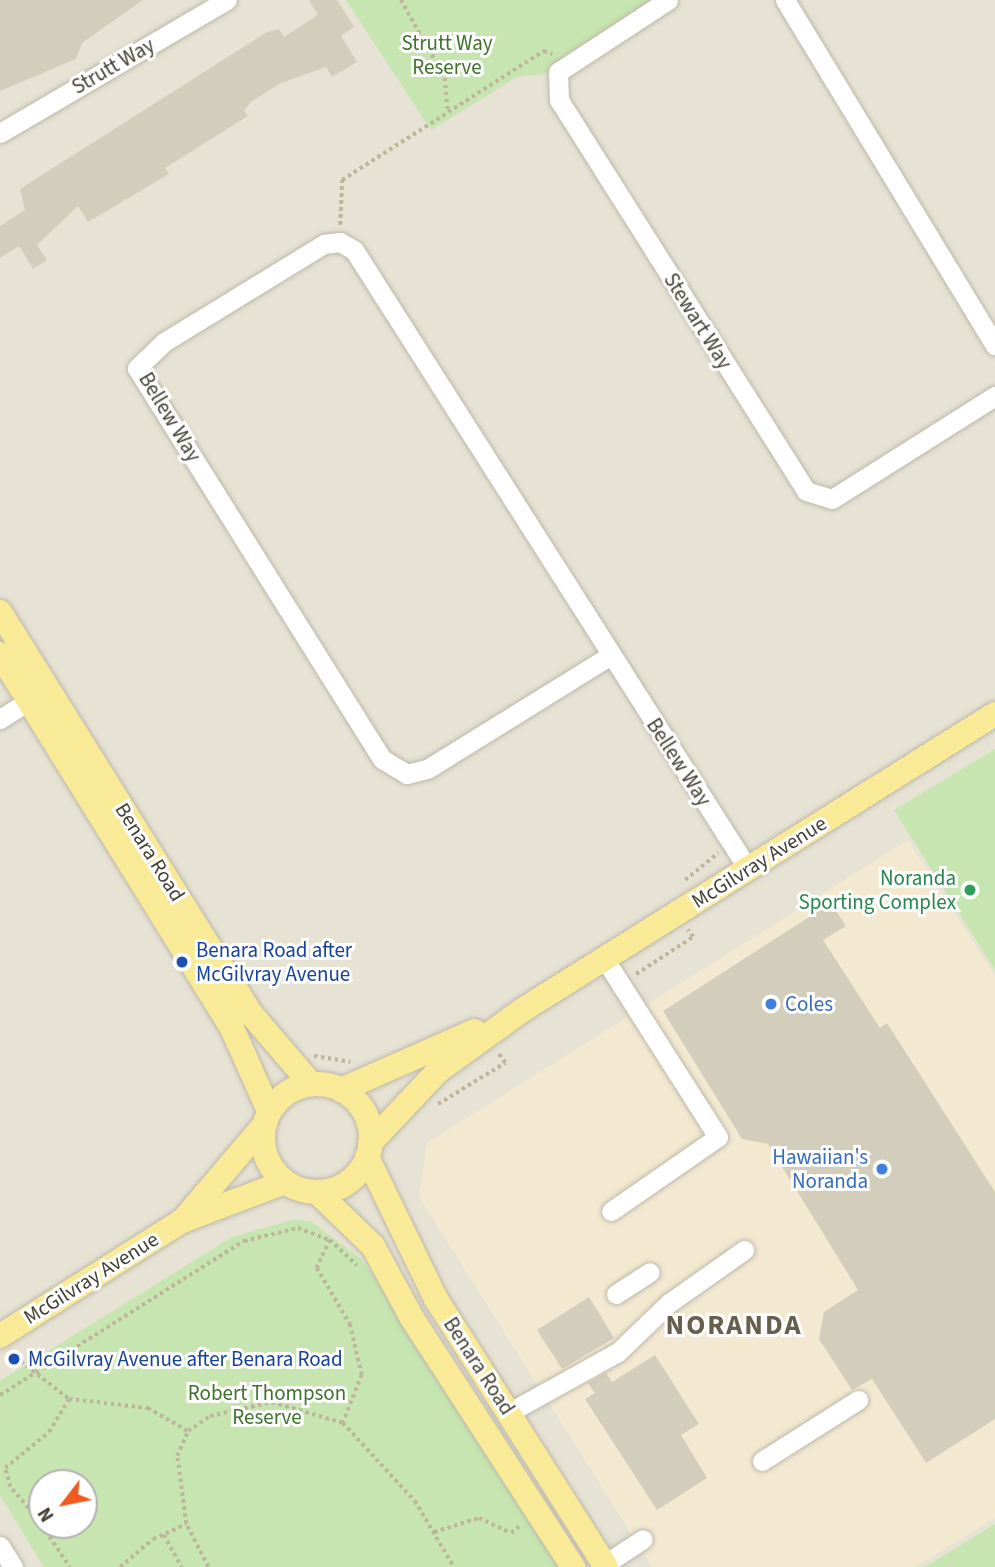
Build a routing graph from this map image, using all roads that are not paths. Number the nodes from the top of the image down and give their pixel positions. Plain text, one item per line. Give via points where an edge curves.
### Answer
1 (227, 0) edge
2 (668, 0) edge
3 (785, 0) edge
4 (0, 132) edge
5 (995, 345) edge
6 (995, 396) edge
7 (0, 612) edge
8 (0, 654) edge
9 (611, 655) junction
10 (38, 695) junction
11 (995, 714) edge
12 (0, 719) edge
13 (748, 869) junction
14 (604, 958) junction
15 (524, 1009) junction
16 (311, 1084) junction
17 (341, 1090) junction
18 (267, 1118) junction
19 (369, 1150) junction
20 (285, 1181) junction
21 (317, 1192) junction
22 (611, 1211) dead end
23 (182, 1222) junction
24 (744, 1250) dead end
25 (650, 1272) dead end
26 (616, 1294) dead end
27 (0, 1336) edge
28 (858, 1400) dead end
29 (508, 1413) junction
30 (762, 1461) dead end
31 (643, 1539) dead end
32 (0, 1546) edge
33 (606, 1566) edge
34 (13, 1567) edge
35 (573, 1567) edge

1 - 4 street, Strutt Way
2 - 6 street, Stewart Way via 558,72 559,100 806,491 832,499
3 - 5 street
7 - 10 main road, Benara Road
8 - 10 main road, Benara Road
9 - 9 street, Bellew Way via 354,250 340,242 324,244 164,342 137,368 382,759 407,774 427,769
9 - 13 street, Bellew Way
10 - 12 street
10 - 16 main road, Benara Road via 252,1015
10 - 18 main road, Benara Road via 231,1026
11 - 13 main road, McGilvray Avenue
13 - 14 main road, McGilvray Avenue
14 - 15 main road, McGilvray Avenue
14 - 22 street via 718,1137
15 - 17 main road, McGilvray Avenue
15 - 19 main road, McGilvray Avenue via 438,1071
16 - 17 main road
16 - 18 main road via 287,1093
17 - 19 main road via 364,1112
18 - 20 main road via 266,1156
18 - 23 main road, McGilvray Avenue
19 - 21 main road via 348,1182
19 - 29 main road, Benara Road via 436,1299
20 - 21 main road
20 - 23 main road, McGilvray Avenue
21 - 35 main road, Benara Road via 373,1246
23 - 27 main road, McGilvray Avenue
24 - 29 street via 669,1303 618,1352
25 - 26 street
28 - 30 street
29 - 33 main road, Benara Road
31 - 33 street
32 - 34 street

